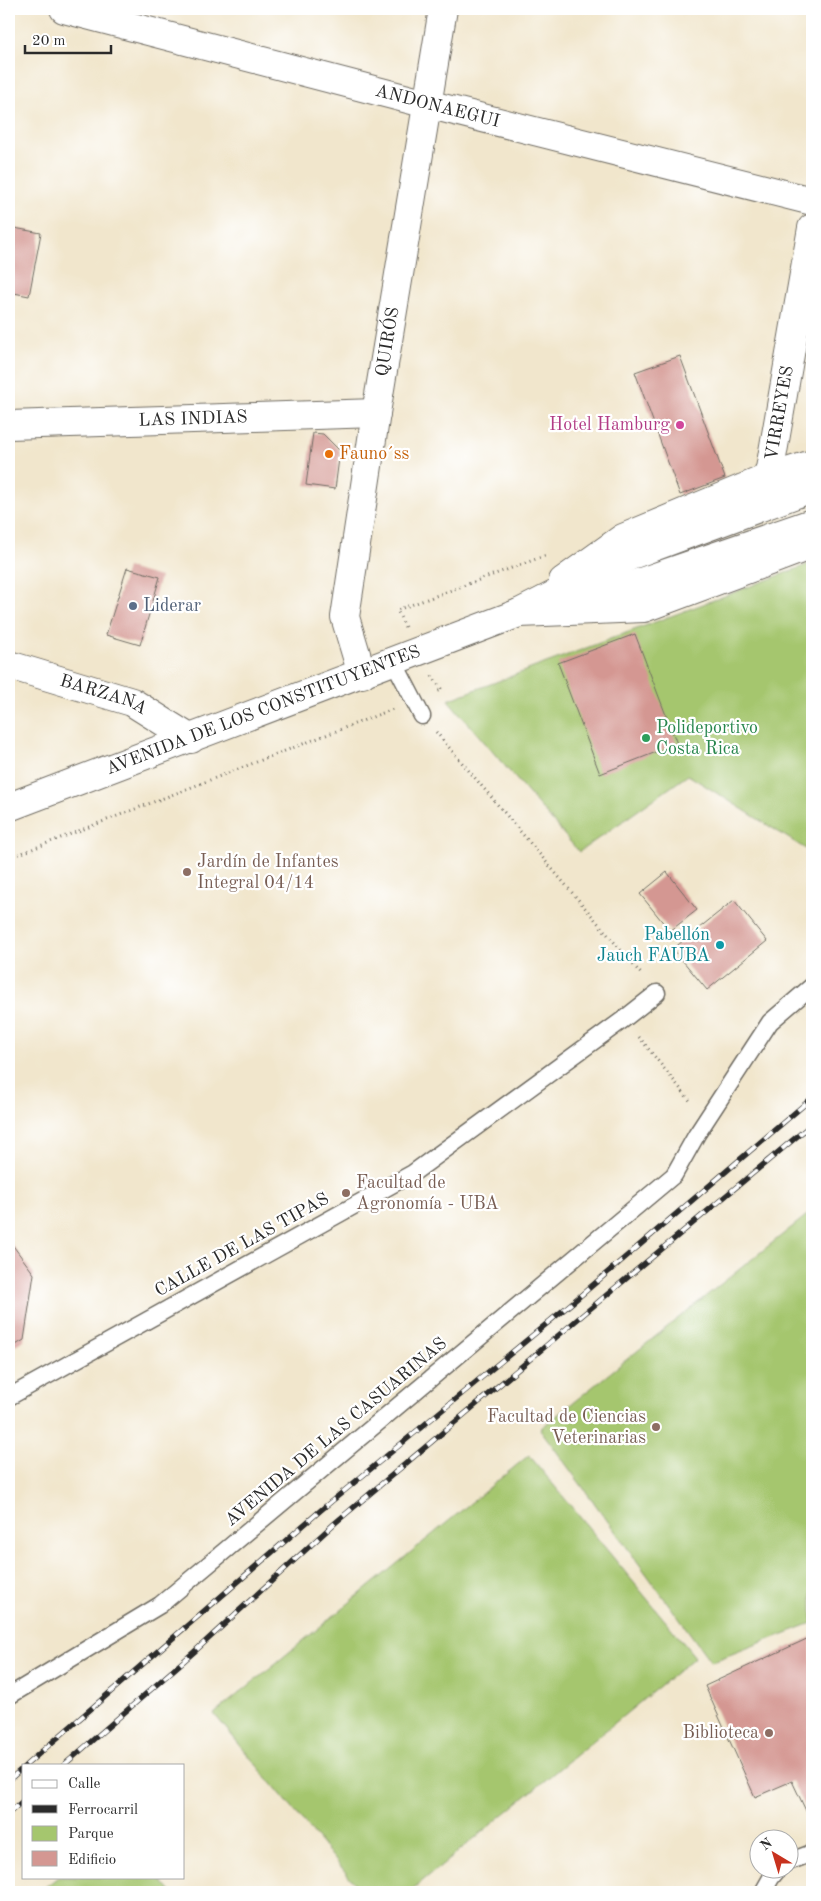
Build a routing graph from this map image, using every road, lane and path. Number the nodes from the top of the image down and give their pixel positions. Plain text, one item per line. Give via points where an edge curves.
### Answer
1 (64, 9) edge
2 (443, 9) edge
3 (428, 104) junction
4 (812, 201) edge
5 (812, 228) edge
6 (376, 413) junction
7 (9, 425) edge
8 (812, 464) edge
9 (765, 479) junction
10 (812, 488) edge
11 (812, 523) edge
12 (812, 545) edge
13 (519, 613) junction
14 (405, 658) junction
15 (9, 665) edge
16 (362, 674) junction
17 (414, 702) junction
18 (422, 716) joint
19 (191, 738) junction
20 (9, 807) edge
21 (9, 858) edge
22 (812, 986) edge
23 (657, 993) joint
24 (624, 1019) junction
25 (697, 1134) junction
26 (9, 1397) edge
27 (9, 1696) edge
28 (812, 1853) edge
29 (798, 1858) edge
30 (771, 1878) edge
31 (763, 1892) edge

1 - 3 street, ANDONAEGUI
2 - 3 street, QUIRÓS
3 - 4 street, ANDONAEGUI
3 - 6 street, QUIRÓS
5 - 9 street, VIRREYES via 770,469
6 - 7 street, LAS INDIAS
6 - 16 street, QUIRÓS via 345,617
8 - 9 street, AVENIDA DE LOS CONSTITUYENTES
9 - 13 street, AVENIDA DE LOS CONSTITUYENTES via 623,538
10 - 13 street, AVENIDA DE LOS CONSTITUYENTES via 632,555
11 - 13 street, AVENIDA DE LOS CONSTITUYENTES via 635,584
12 - 13 street, AVENIDA DE LOS CONSTITUYENTES via 644,608
13 - 14 street, AVENIDA DE LOS CONSTITUYENTES
14 - 16 street, AVENIDA DE LOS CONSTITUYENTES
14 - 17 lane
14 - 17 path via 442,690
15 - 19 street, BARZANA via 132,702
16 - 19 street, AVENIDA DE LOS CONSTITUYENTES
17 - 18 lane
17 - 21 path
18 - 23 path
19 - 20 street, AVENIDA DE LOS CONSTITUYENTES
22 - 25 lane via 770,1022
23 - 24 lane, CALLE DE LAS TIPAS
24 - 25 path via 691,1101 697,1115
24 - 26 lane, CALLE DE LAS TIPAS via 413,1172
25 - 27 lane, AVENIDA DE LAS CASUARINAS via 674,1175 160,1606
28 - 29 lane
30 - 31 lane

